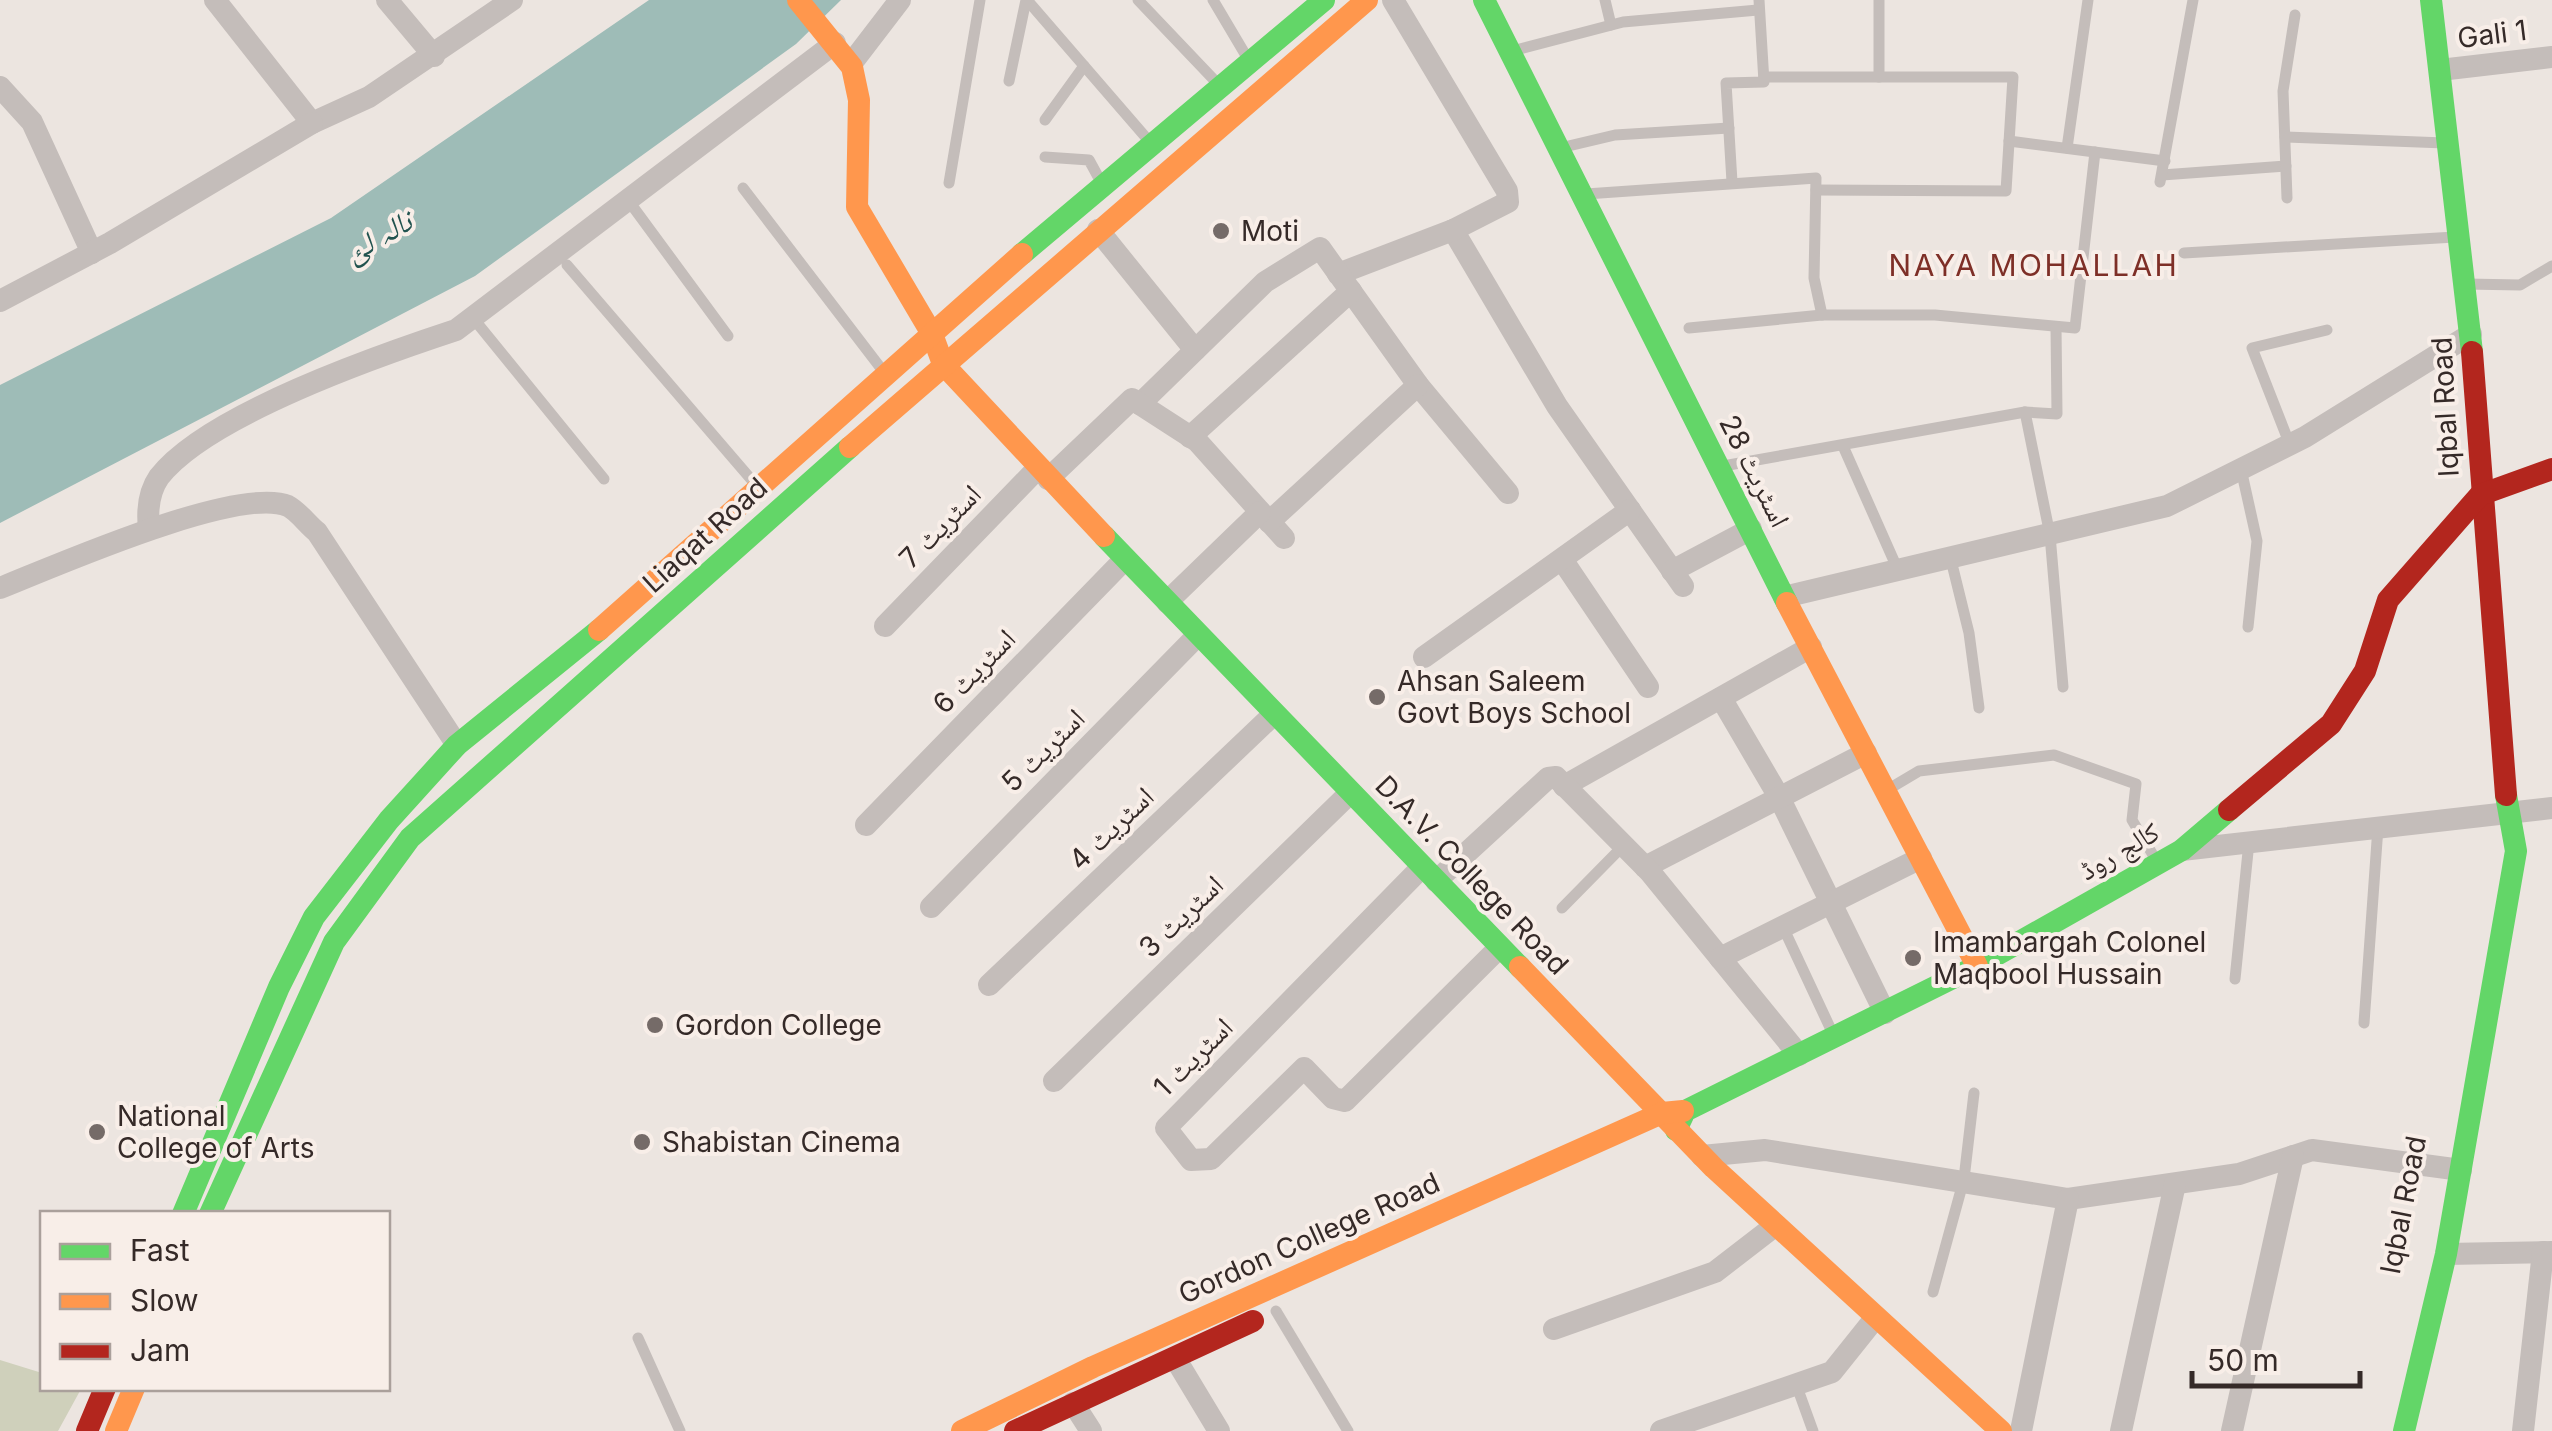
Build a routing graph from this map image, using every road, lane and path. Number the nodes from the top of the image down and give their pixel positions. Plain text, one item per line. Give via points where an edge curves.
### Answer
1 (215, 0) edge
2 (387, 0) edge
3 (512, 0) edge
4 (798, 0) edge
5 (900, 0) edge
6 (980, 0) edge
7 (1026, 0) edge
8 (1138, 0) edge
9 (1213, 0) edge
10 (1324, 0) edge
11 (1367, 0) edge
12 (1393, 0) edge
13 (1484, 0) edge
14 (1605, 0) edge
15 (1880, 0) edge
16 (2088, 0) edge
17 (2193, 0) edge
18 (2431, 0) edge
19 (1758, 5) edge
20 (2295, 16) dead end
21 (1611, 25) junction
22 (834, 43) junction
23 (1510, 51) junction
24 (434, 56) junction
25 (2552, 58) edge
26 (1250, 62) junction
27 (851, 64) junction
28 (1084, 66) junction
29 (2440, 70) junction
30 (1764, 77) junction
31 (1879, 77) junction
32 (1008, 81) dead end
33 (0, 87) edge
34 (1221, 87) junction
35 (1045, 120) dead end
36 (312, 123) junction
37 (1729, 128) junction
38 (2285, 136) junction
39 (2009, 141) junction
40 (2448, 143) junction
41 (1152, 145) junction
42 (1559, 148) junction
43 (2067, 148) junction
44 (2096, 152) junction
45 (1044, 157) dead end
46 (2165, 161) junction
47 (2286, 166) junction
48 (1732, 182) junction
49 (948, 183) dead end
50 (1103, 186) junction
51 (743, 188) dead end
52 (1816, 190) junction
53 (1582, 194) junction
54 (2287, 198) dead end
55 (628, 200) junction
56 (1098, 230) junction
57 (1453, 230) junction
58 (2460, 237) junction
59 (92, 253) junction
60 (2184, 253) dead end
61 (567, 265) dead end
62 (2552, 266) edge
63 (1344, 282) junction
64 (2465, 284) junction
65 (0, 301) edge
66 (1822, 315) junction
67 (473, 318) junction
68 (1689, 328) dead end
69 (2056, 328) junction
70 (2328, 330) dead end
71 (932, 334) junction
72 (2472, 334) junction
73 (728, 336) dead end
74 (1195, 350) junction
75 (942, 364) junction
76 (886, 376) junction
77 (1418, 385) junction
78 (1140, 404) junction
79 (2026, 412) junction
80 (1190, 437) junction
81 (2290, 444) junction
82 (1843, 446) junction
83 (1719, 467) junction
84 (2241, 469) junction
85 (2552, 469) edge
86 (1043, 473) junction
87 (604, 479) dead end
88 (760, 490) junction
89 (1508, 493) dead end
90 (2480, 495) junction
91 (1630, 510) junction
92 (1271, 524) junction
93 (150, 529) junction
94 (1750, 529) junction
95 (2050, 535) junction
96 (1125, 559) junction
97 (1951, 560) junction
98 (1564, 561) junction
99 (1899, 573) junction
100 (0, 588) edge
101 (1784, 597) junction
102 (1167, 602) junction
103 (885, 626) dead end
104 (2248, 627) dead end
105 (1198, 635) junction
106 (1811, 648) junction
107 (1424, 657) dead end
108 (1648, 687) dead end
109 (2063, 687) dead end
110 (1721, 698) junction
111 (1979, 708) dead end
112 (1274, 714) junction
113 (457, 745) junction
114 (1866, 753) junction
115 (1564, 786) junction
116 (1886, 791) junction
117 (1350, 792) junction
118 (1779, 797) junction
119 (2552, 808) edge
120 (2508, 812) junction
121 (866, 825) dead end
122 (2378, 827) junction
123 (2249, 842) junction
124 (1623, 846) junction
125 (2182, 850) junction
126 (1921, 858) junction
127 (2159, 863) junction
128 (1645, 866) junction
129 (1429, 874) junction
130 (1831, 903) junction
131 (931, 906) dead end
132 (1562, 908) dead end
133 (1783, 927) junction
134 (1500, 947) junction
135 (1720, 958) junction
136 (1977, 966) junction
137 (2235, 979) dead end
138 (990, 985) dead end
139 (1885, 1013) junction
140 (2364, 1022) dead end
141 (1835, 1038) junction
142 (1799, 1055) junction
143 (1054, 1082) dead end
144 (1974, 1093) dead end
145 (1674, 1118) junction
146 (1702, 1156) junction
147 (2293, 1156) junction
148 (2452, 1169) junction
149 (1964, 1180) junction
150 (2175, 1184) junction
151 (2068, 1199) junction
152 (183, 1211) edge
153 (211, 1211) edge
154 (1776, 1224) junction
155 (2548, 1252) edge
156 (2446, 1254) junction
157 (1933, 1292) dead end
158 (1276, 1311) junction
159 (1876, 1317) junction
160 (1554, 1329) dead end
161 (638, 1338) dead end
162 (1175, 1358) junction
163 (1796, 1384) junction
164 (104, 1391) edge
165 (133, 1391) edge
166 (1074, 1403) junction
167 (1019, 1430) edge
168 (87, 1431) edge
169 (116, 1431) edge
170 (680, 1431) edge
171 (962, 1431) edge
172 (1091, 1431) edge
173 (1219, 1431) edge
174 (1348, 1431) edge
175 (1661, 1431) edge
176 (1813, 1431) edge
177 (2001, 1431) edge
178 (2021, 1431) edge
179 (2121, 1431) edge
180 (2232, 1431) edge
181 (2383, 1431) edge
182 (2404, 1431) edge
183 (2523, 1431) edge

1 - 36 street
2 - 24 street
3 - 24 street
4 - 22 street
5 - 27 street
6 - 49 lane
7 - 28 lane
7 - 32 lane
8 - 34 lane
9 - 26 lane
10 - 26 street, Liaqat Road
11 - 56 street, Liaqat Road
12 - 57 street via 1507,192 1502,208
13 - 23 street, اسٹریٹ 28
14 - 21 lane
15 - 31 lane
16 - 43 lane
17 - 46 lane
18 - 29 street, Iqbal Road
19 - 21 lane
19 - 30 lane
20 - 38 lane via 2283,91
21 - 23 lane
22 - 27 street
22 - 55 street
23 - 42 street, اسٹریٹ 28
24 - 36 street
25 - 29 street, Gali 1
26 - 34 street, Liaqat Road
27 - 71 street, D.A.V. College Road via 858,88 856,207
28 - 35 lane
28 - 41 lane
29 - 40 street, Iqbal Road
30 - 31 lane
30 - 37 lane via 1726,83
31 - 39 lane via 2014,77
33 - 59 street via 32,122
34 - 41 street, Liaqat Road
36 - 59 street
37 - 42 lane via 1615,135
37 - 48 lane
38 - 40 lane
38 - 47 lane
39 - 43 lane
39 - 52 lane via 2006,191
40 - 58 street, Iqbal Road
41 - 50 street, Liaqat Road
42 - 53 street, اسٹریٹ 28
43 - 44 lane
44 - 46 lane
44 - 69 lane via 2076,328
45 - 50 lane via 1089,160
46 - 47 lane via 2161,178
47 - 54 lane
48 - 52 lane via 1816,178
48 - 53 lane
50 - 71 street, Liaqat Road
51 - 76 lane
52 - 66 lane via 1814,278
53 - 83 street, اسٹریٹ 28
55 - 67 street
55 - 73 lane
56 - 74 street
56 - 75 street, Liaqat Road
57 - 63 street
57 - 91 street via 1557,406
58 - 60 lane
58 - 64 street, Iqbal Road
59 - 65 street
61 - 88 lane
62 - 64 lane via 2520,285
63 - 74 street via 1320,248 1265,282
63 - 77 street
63 - 80 street
64 - 72 street, Iqbal Road
66 - 68 lane
66 - 69 lane via 1934,315
67 - 87 lane
67 - 93 street via 292,392 204,440 159,478 146,508
69 - 79 lane via 2058,414
70 - 81 lane via 2252,348
71 - 75 street, D.A.V. College Road
71 - 76 street, Liaqat Road
72 - 81 street
72 - 90 street, Iqbal Road
74 - 78 street
75 - 86 street, D.A.V. College Road
75 - 153 street, Liaqat Road via 410,838 334,942
76 - 88 street, Liaqat Road
77 - 89 street
77 - 92 street
78 - 80 street
78 - 86 street, اسٹریٹ 7 via 1132,399
79 - 82 lane
79 - 95 lane
80 - 92 street
81 - 84 street
82 - 83 lane
82 - 99 lane
83 - 94 street, اسٹریٹ 28
84 - 95 street via 2167,506
84 - 104 lane via 2256,541
85 - 90 street
86 - 96 street, D.A.V. College Road
86 - 103 street, اسٹریٹ 7
88 - 113 street, Liaqat Road
90 - 120 street, Iqbal Road
90 - 125 street, کالج روڈ via 2388,600 2366,671 2331,724
91 - 94 street via 1678,579
91 - 98 street
92 - 102 street
93 - 100 street
93 - 113 street via 258,504 288,506 316,532
94 - 101 street, اسٹریٹ 28
95 - 97 street
95 - 109 lane
96 - 102 street, D.A.V. College Road
96 - 121 street, اسٹریٹ 6
97 - 99 street
97 - 111 lane
98 - 107 street
98 - 108 street
99 - 101 street
101 - 106 street, اسٹریٹ 28
102 - 105 street, D.A.V. College Road
105 - 112 street, D.A.V. College Road
105 - 131 street, اسٹریٹ 5
106 - 110 street
106 - 114 street, اسٹریٹ 28
110 - 115 street
110 - 118 street
112 - 117 street, D.A.V. College Road
112 - 138 street, اسٹریٹ 4
113 - 152 street, Liaqat Road via 314,917
114 - 116 street, اسٹریٹ 28
114 - 118 street
115 - 124 street
115 - 129 street via 1548,778
116 - 126 street, اسٹریٹ 28
116 - 127 lane via 1919,771 2054,755 2136,784 2132,820
117 - 129 street, D.A.V. College Road
117 - 143 street, اسٹریٹ 3
118 - 128 street
118 - 130 street
119 - 120 street
120 - 122 street
120 - 148 street, Iqbal Road
122 - 123 street
122 - 140 lane
123 - 125 street
123 - 137 lane
124 - 128 street
124 - 132 lane
125 - 127 street, کالج روڈ
126 - 130 street
126 - 136 street, اسٹریٹ 28
127 - 136 street, کالج روڈ
128 - 135 street
129 - 134 street, D.A.V. College Road
129 - 134 street, اسٹریٹ 1 via 1166,1128 1191,1160 1211,1159 1304,1068 1333,1098 1345,1101
130 - 133 street
130 - 139 street
133 - 135 street
133 - 141 lane
134 - 145 street, D.A.V. College Road
135 - 142 street
136 - 139 street, کالج روڈ
139 - 141 street, کالج روڈ
141 - 142 street, کالج روڈ
142 - 145 street, کالج روڈ
144 - 149 lane
145 - 146 street, D.A.V. College Road
145 - 158 street, Gordon College Road
145 - 171 street, Gordon College Road via 1123,1353
146 - 149 street via 1765,1150
146 - 154 street, D.A.V. College Road
147 - 148 street via 2312,1150
147 - 150 street via 2240,1174
147 - 180 street
148 - 156 street, Iqbal Road
148 - 181 street, Iqbal Road
149 - 151 street
149 - 157 lane
150 - 151 street
150 - 179 street
151 - 178 street
154 - 159 street, D.A.V. College Road
154 - 160 street via 1715,1272
155 - 156 street
155 - 183 street
156 - 182 street, Iqbal Road
158 - 162 street, Gordon College Road
158 - 174 lane
159 - 163 street via 1832,1372
159 - 177 street, D.A.V. College Road
161 - 170 lane
162 - 166 street, Gordon College Road
162 - 173 street
163 - 175 street
163 - 176 lane
164 - 168 street
165 - 169 street
166 - 167 street, Gordon College Road
166 - 172 street

